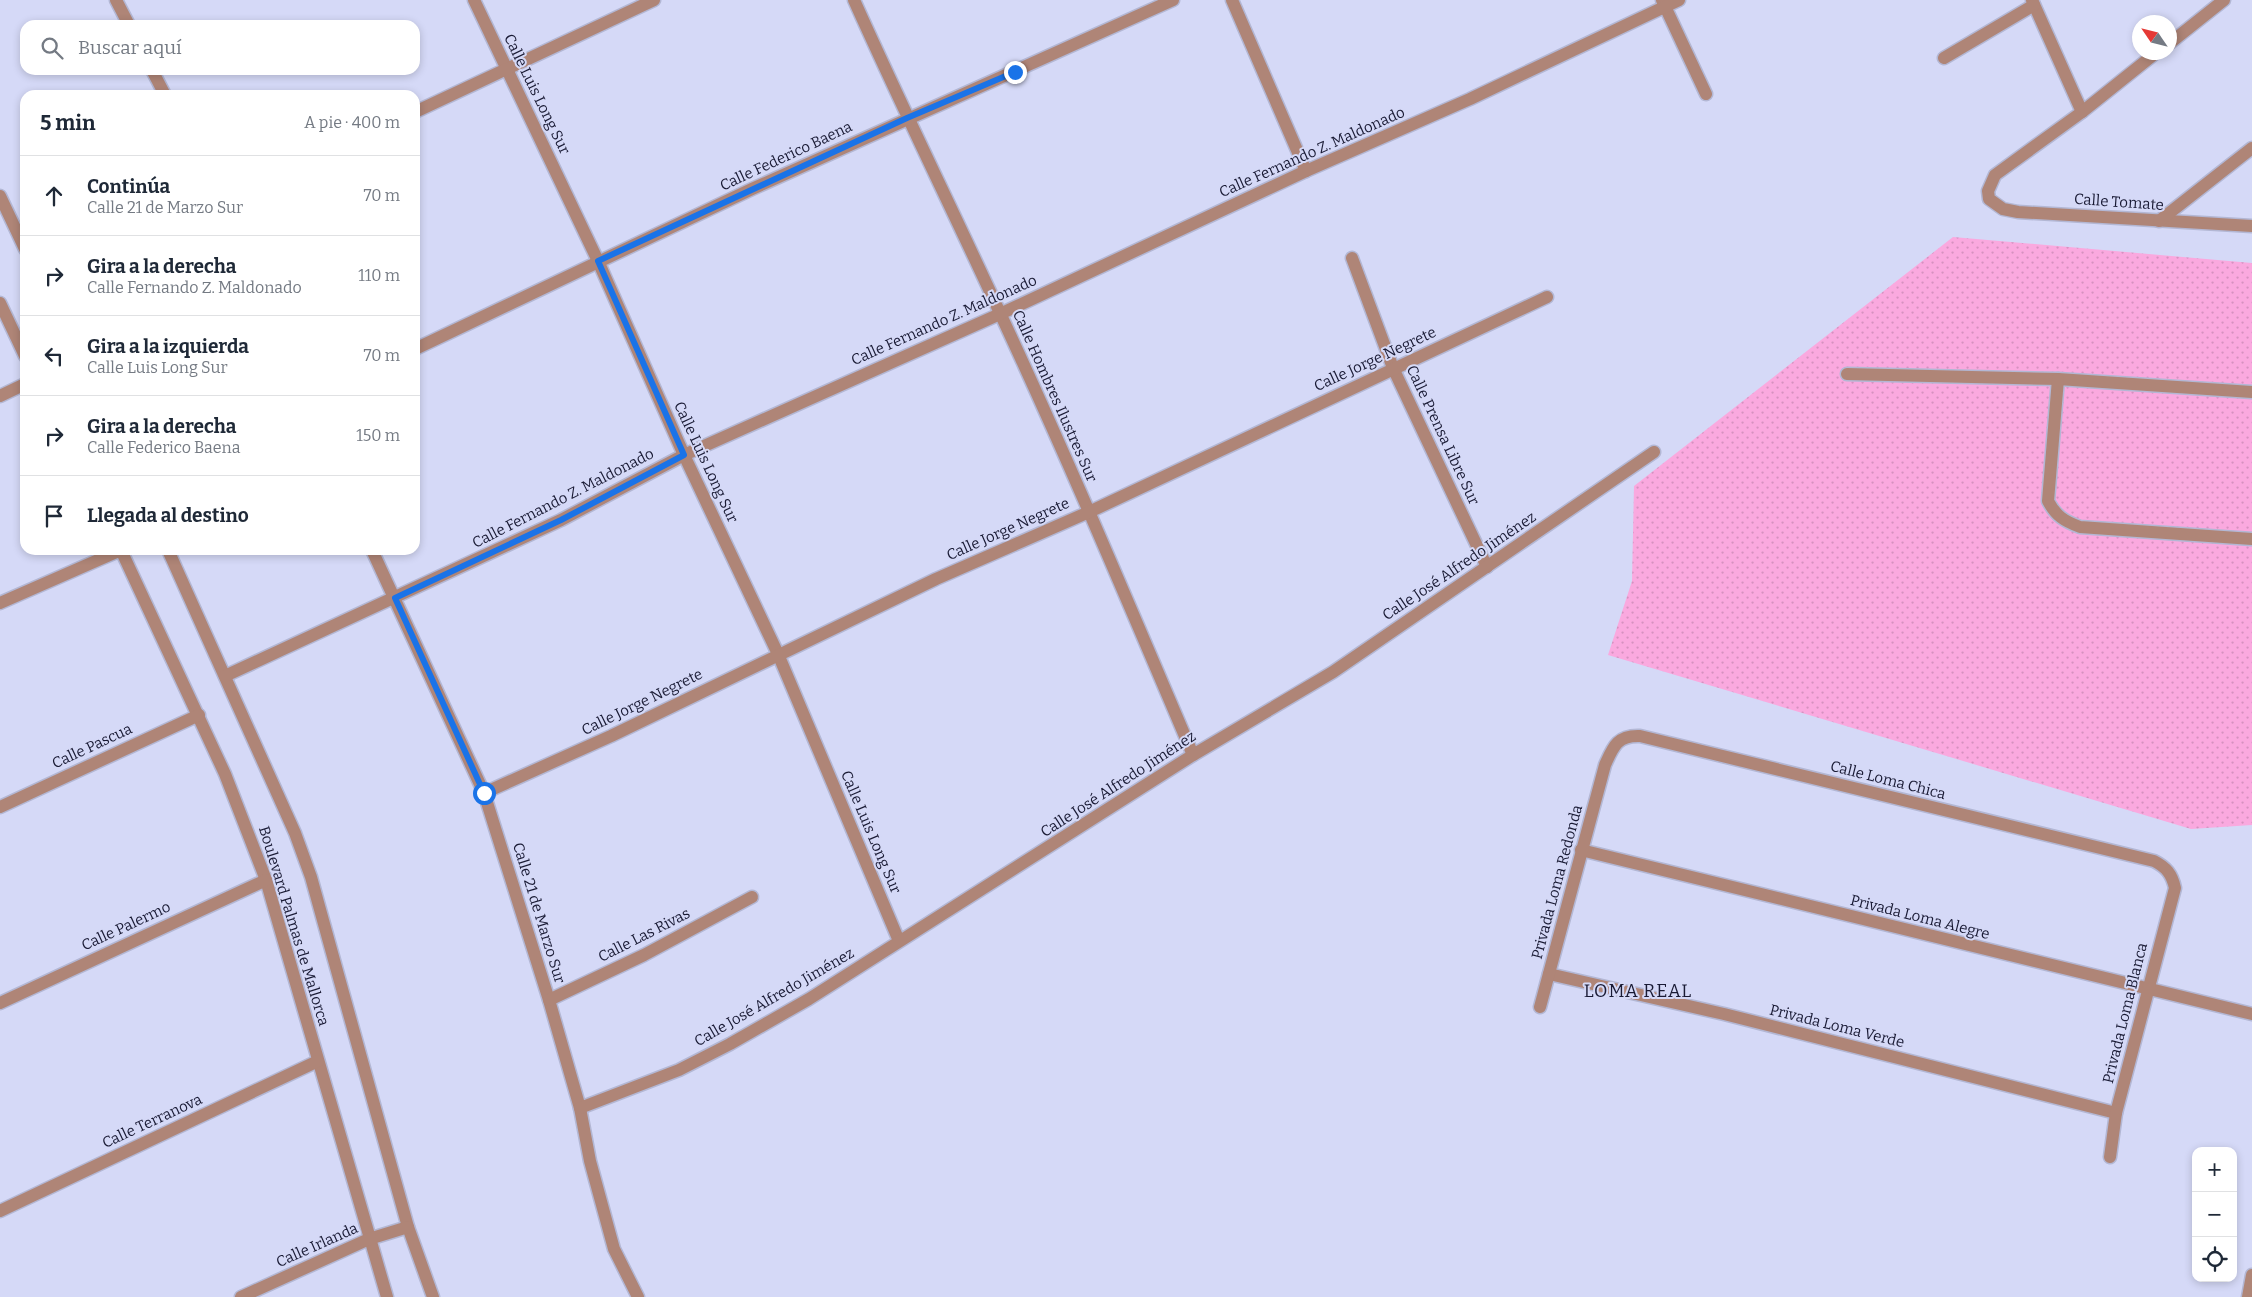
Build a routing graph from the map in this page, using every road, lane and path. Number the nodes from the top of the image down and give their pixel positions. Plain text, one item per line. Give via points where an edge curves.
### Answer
1 (474, 0) edge
2 (654, 0) edge
3 (854, 0) edge
4 (1173, 0) edge
5 (1232, 0) edge
6 (1679, 0) edge
7 (2224, 0) edge
8 (120, 1) edge
9 (2033, 2) edge
10 (1663, 4) edge
11 (127, 20) edge
12 (2177, 37) edge
13 (1944, 58) dead end
14 (2147, 60) edge
15 (506, 68) junction
16 (155, 75) edge
17 (162, 90) edge
18 (1706, 94) dead end
19 (420, 110) edge
20 (2082, 112) junction
21 (907, 118) junction
22 (2252, 148) edge
23 (1306, 171) junction
24 (0, 196) edge
25 (2159, 221) junction
26 (2252, 226) edge
27 (20, 238) edge
28 (1352, 258) dead end
29 (598, 261) junction
30 (1547, 297) dead end
31 (0, 304) edge
32 (1000, 314) junction
33 (20, 346) edge
34 (420, 347) edge
35 (1393, 368) junction
36 (1847, 374) dead end
37 (2058, 379) junction
38 (20, 386) edge
39 (2252, 392) edge
40 (0, 396) edge
41 (1654, 452) dead end
42 (684, 455) junction
43 (1089, 512) junction
44 (2252, 539) edge
45 (110, 555) edge
46 (123, 555) edge
47 (170, 555) edge
48 (374, 555) edge
49 (1487, 567) junction
50 (395, 598) junction
51 (0, 603) edge
52 (778, 654) junction
53 (225, 676) junction
54 (199, 714) junction
55 (1193, 756) junction
56 (1605, 765) joint
57 (484, 793) junction
58 (0, 806) edge
59 (1581, 850) junction
60 (2173, 878) joint
61 (266, 880) junction
62 (752, 897) dead end
63 (899, 941) junction
64 (1549, 974) junction
65 (2147, 990) junction
66 (549, 1000) junction
67 (0, 1003) edge
68 (1540, 1007) dead end
69 (2252, 1014) edge
70 (318, 1061) junction
71 (580, 1108) junction
72 (2116, 1113) junction
73 (2110, 1157) dead end
74 (0, 1211) edge
75 (408, 1227) junction
76 (369, 1239) junction
77 (2252, 1275) edge
78 (241, 1297) edge
79 (387, 1297) edge
80 (433, 1297) edge
81 (638, 1297) edge
82 (2248, 1297) edge

1 - 15 street, Calle Luis Long Sur
2 - 15 street
3 - 21 street, Calle Hombres Ilustres Sur
4 - 21 street, Calle Federico Baena
5 - 23 street
6 - 10 street, Calle Fernando Z. Maldonado
7 - 12 street
8 - 11 street
9 - 13 street
9 - 20 street
10 - 18 street
10 - 23 street, Calle Fernando Z. Maldonado via 1470,100
14 - 20 street
15 - 19 street
15 - 29 street, Calle Luis Long Sur
16 - 17 street
20 - 25 street, Calle Tomate via 1995,175 1988,191 1989,199 1994,205 2018,212
21 - 29 street, Calle Federico Baena
21 - 32 street, Calle Hombres Ilustres Sur
22 - 25 street
23 - 32 street, Calle Fernando Z. Maldonado
24 - 27 street
25 - 26 street, Calle Tomate
28 - 35 street, Calle Prensa Libre Sur
29 - 34 street, Calle Federico Baena
29 - 42 street, Calle Luis Long Sur
30 - 35 street, Calle Jorge Negrete
31 - 33 street
32 - 42 street, Calle Fernando Z. Maldonado
32 - 43 street, Calle Hombres Ilustres Sur
35 - 43 street, Calle Jorge Negrete
35 - 49 street, Calle Prensa Libre Sur
36 - 37 street
37 - 39 street
37 - 44 street via 2048,501 2054,513 2080,527
38 - 40 street
41 - 49 street, Calle José Alfredo Jiménez
42 - 50 street, Calle Fernando Z. Maldonado via 561,520
42 - 52 street, Calle Luis Long Sur
43 - 52 street, Calle Jorge Negrete via 936,579
43 - 55 street, Calle Hombres Ilustres Sur
45 - 51 street
46 - 54 street, Boulevard Palmas de Mallorca
47 - 53 street, Boulevard Palmas de Mallorca
48 - 50 street, Calle 21 de Marzo Sur
49 - 55 street, Calle José Alfredo Jiménez via 1333,672
50 - 53 street, Calle Fernando Z. Maldonado
50 - 57 street, Calle 21 de Marzo Sur
52 - 57 street, Calle Jorge Negrete via 611,736
52 - 63 street, Calle Luis Long Sur
53 - 75 street, Boulevard Palmas de Mallorca via 312,877
54 - 58 street, Calle Pascua
54 - 61 street, Boulevard Palmas de Mallorca
55 - 63 street, Calle José Alfredo Jiménez
56 - 59 street, Privada Loma Redonda
56 - 60 street, Calle Loma Chica via 1620,740 1628,735 1640,736 2154,861 2164,866
57 - 66 street, Calle 21 de Marzo Sur
59 - 64 street, Privada Loma Redonda
59 - 65 street, Privada Loma Alegre
60 - 65 street, Privada Loma Blanca via 2175,888
61 - 67 street, Calle Palermo
61 - 70 street, Boulevard Palmas de Mallorca
62 - 66 street, Calle Las Rivas via 644,955
63 - 71 street, Calle José Alfredo Jiménez via 809,999 730,1044 670,1073
64 - 68 street, Privada Loma Redonda
64 - 72 street, Privada Loma Verde via 1724,1014
65 - 69 street, Privada Loma Alegre
65 - 72 street, Privada Loma Blanca
66 - 71 street, Calle 21 de Marzo Sur
70 - 74 street, Calle Terranova
70 - 76 street, Boulevard Palmas de Mallorca
71 - 81 street, Calle 21 de Marzo Sur via 590,1161 614,1250
72 - 73 street, Privada Loma Blanca
75 - 76 street, Calle Irlanda
75 - 80 street, Boulevard Palmas de Mallorca
76 - 78 street, Calle Irlanda
76 - 79 street, Boulevard Palmas de Mallorca
77 - 82 street

